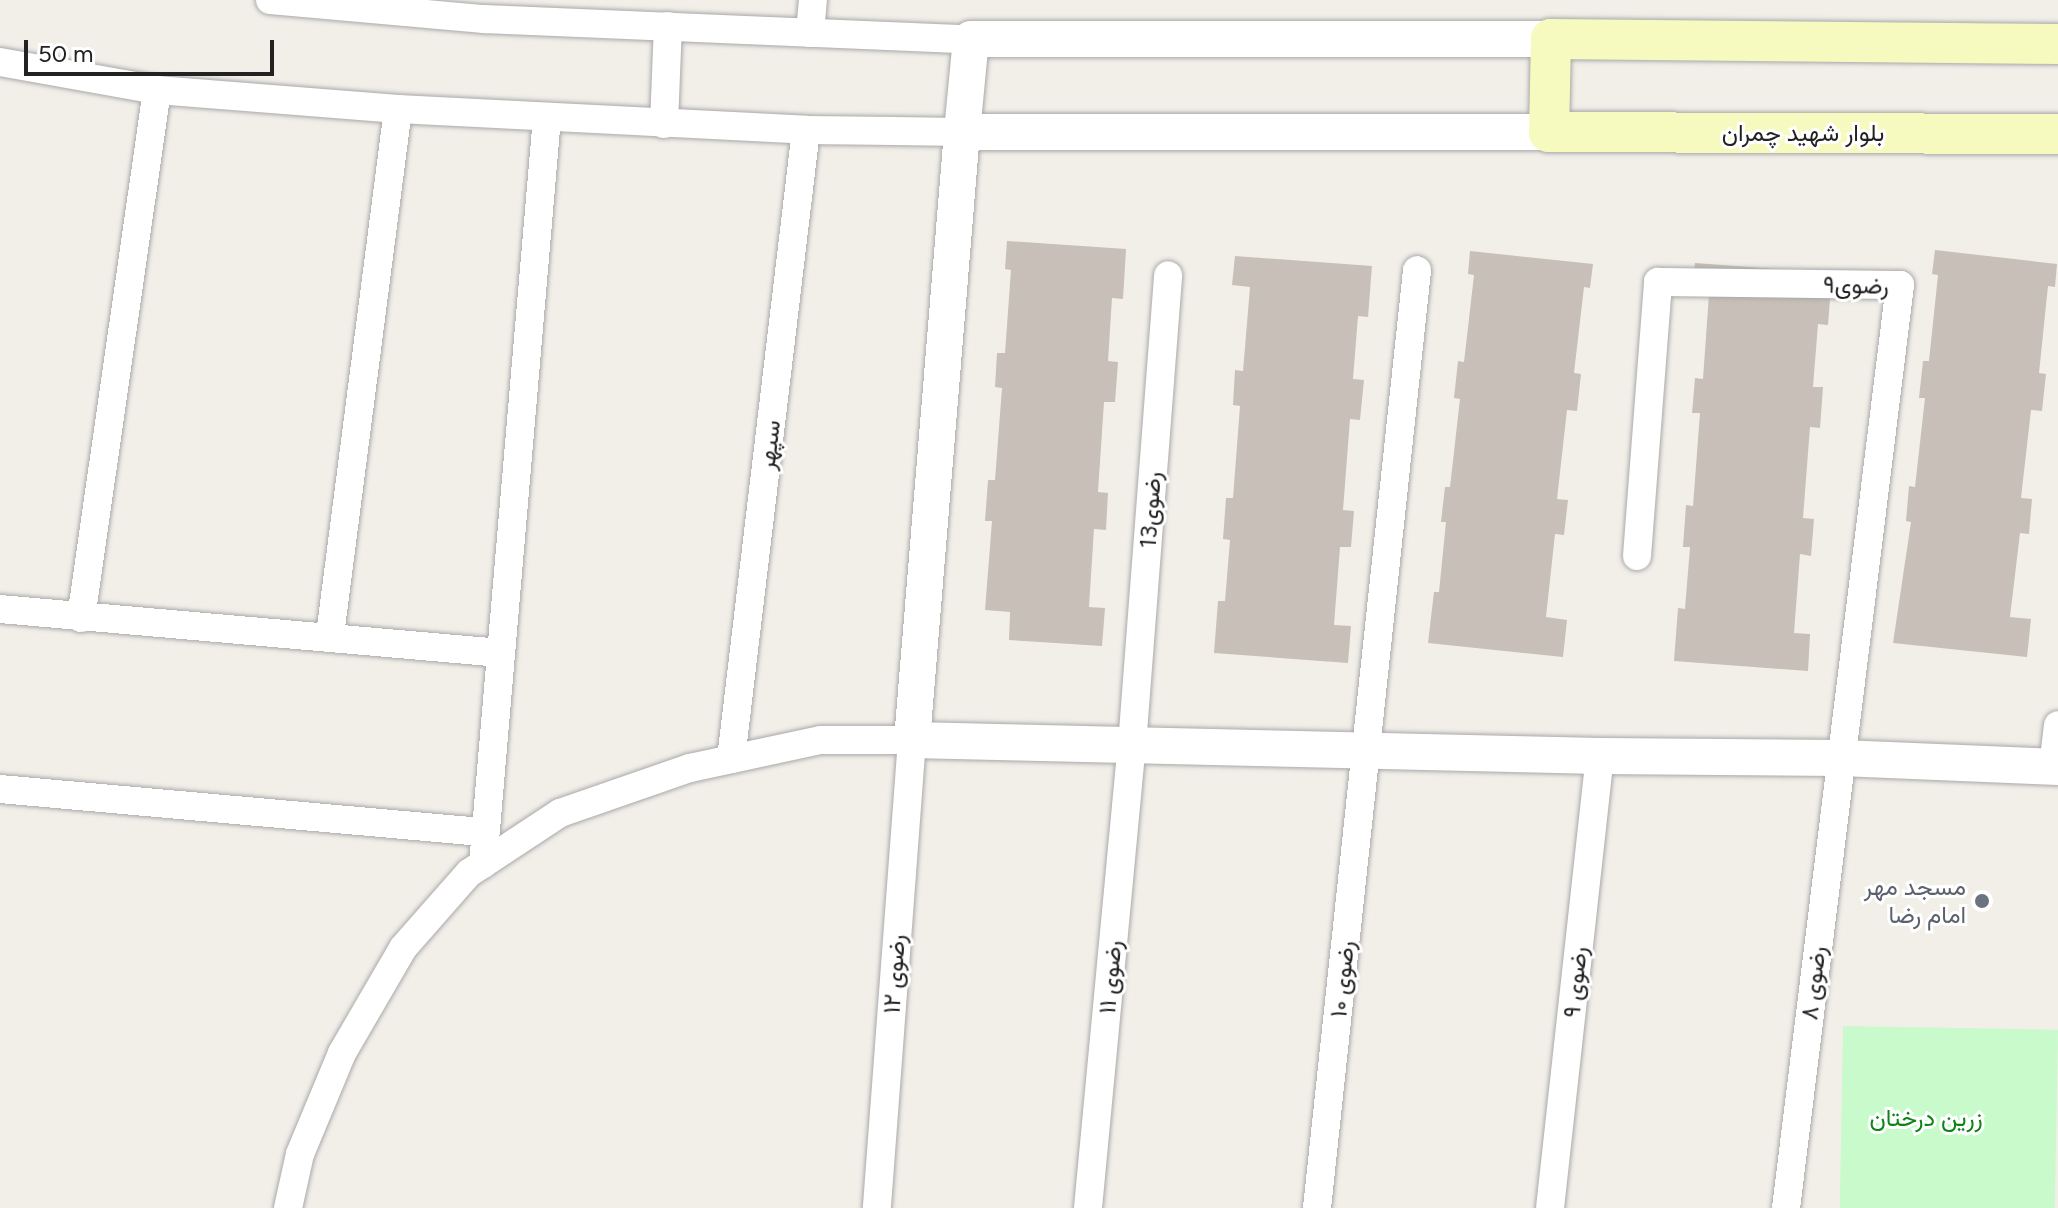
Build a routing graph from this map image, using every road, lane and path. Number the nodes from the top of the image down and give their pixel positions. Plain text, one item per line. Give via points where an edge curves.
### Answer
1 (270, 0) edge
2 (813, 0) edge
3 (485, 9) edge
4 (668, 26) junction
5 (810, 33) junction
6 (971, 39) junction
7 (1551, 39) junction
8 (2058, 44) edge
9 (0, 62) edge
10 (157, 90) junction
11 (398, 109) junction
12 (547, 118) junction
13 (664, 124) junction
14 (806, 130) junction
15 (962, 132) junction
16 (1549, 132) junction
17 (2058, 134) edge
18 (1417, 270) dead end
19 (1168, 275) dead end
20 (1637, 556) dead end
21 (0, 609) edge
22 (81, 618) junction
23 (330, 635) junction
24 (501, 653) junction
25 (2058, 725) edge
26 (912, 740) junction
27 (1132, 745) junction
28 (1367, 751) junction
29 (1600, 756) junction
30 (1841, 758) junction
31 (731, 759) junction
32 (2055, 767) edge
33 (0, 789) edge
34 (485, 832) junction
35 (483, 864) junction
36 (288, 1208) edge
37 (877, 1208) edge
38 (1088, 1208) edge
39 (1317, 1208) edge
40 (1550, 1208) edge
41 (1786, 1208) edge

1 - 3 street
2 - 5 street
3 - 4 street
4 - 5 street
4 - 13 street
5 - 6 street
6 - 7 street
6 - 15 street
7 - 8 main road
7 - 16 main road
9 - 10 street
10 - 11 street
10 - 22 street
11 - 12 street
11 - 23 street
12 - 13 street
12 - 24 street
13 - 14 street
14 - 15 street
14 - 31 street, سپهر
15 - 16 street
15 - 26 street
16 - 17 main road, بلوار شهید چمران
18 - 28 street, رضوی ۱۰
19 - 27 street, رضوی13
20 - 30 street, رضوی۹ via 1658,282 1900,285
21 - 22 street
22 - 23 street
23 - 24 street
24 - 34 street
25 - 32 street
26 - 27 street
26 - 31 street via 821,740
26 - 37 street, رضوی ۱۲
27 - 28 street
27 - 38 street, رضوی ۱۱
28 - 29 street
28 - 39 street, رضوی ۱۰
29 - 30 street
29 - 40 street, رضوی ۹
30 - 32 street
30 - 41 street, رضوی ۸
31 - 35 street via 560,813
33 - 34 street
34 - 35 street
35 - 36 street via 403,948 342,1053 300,1154

